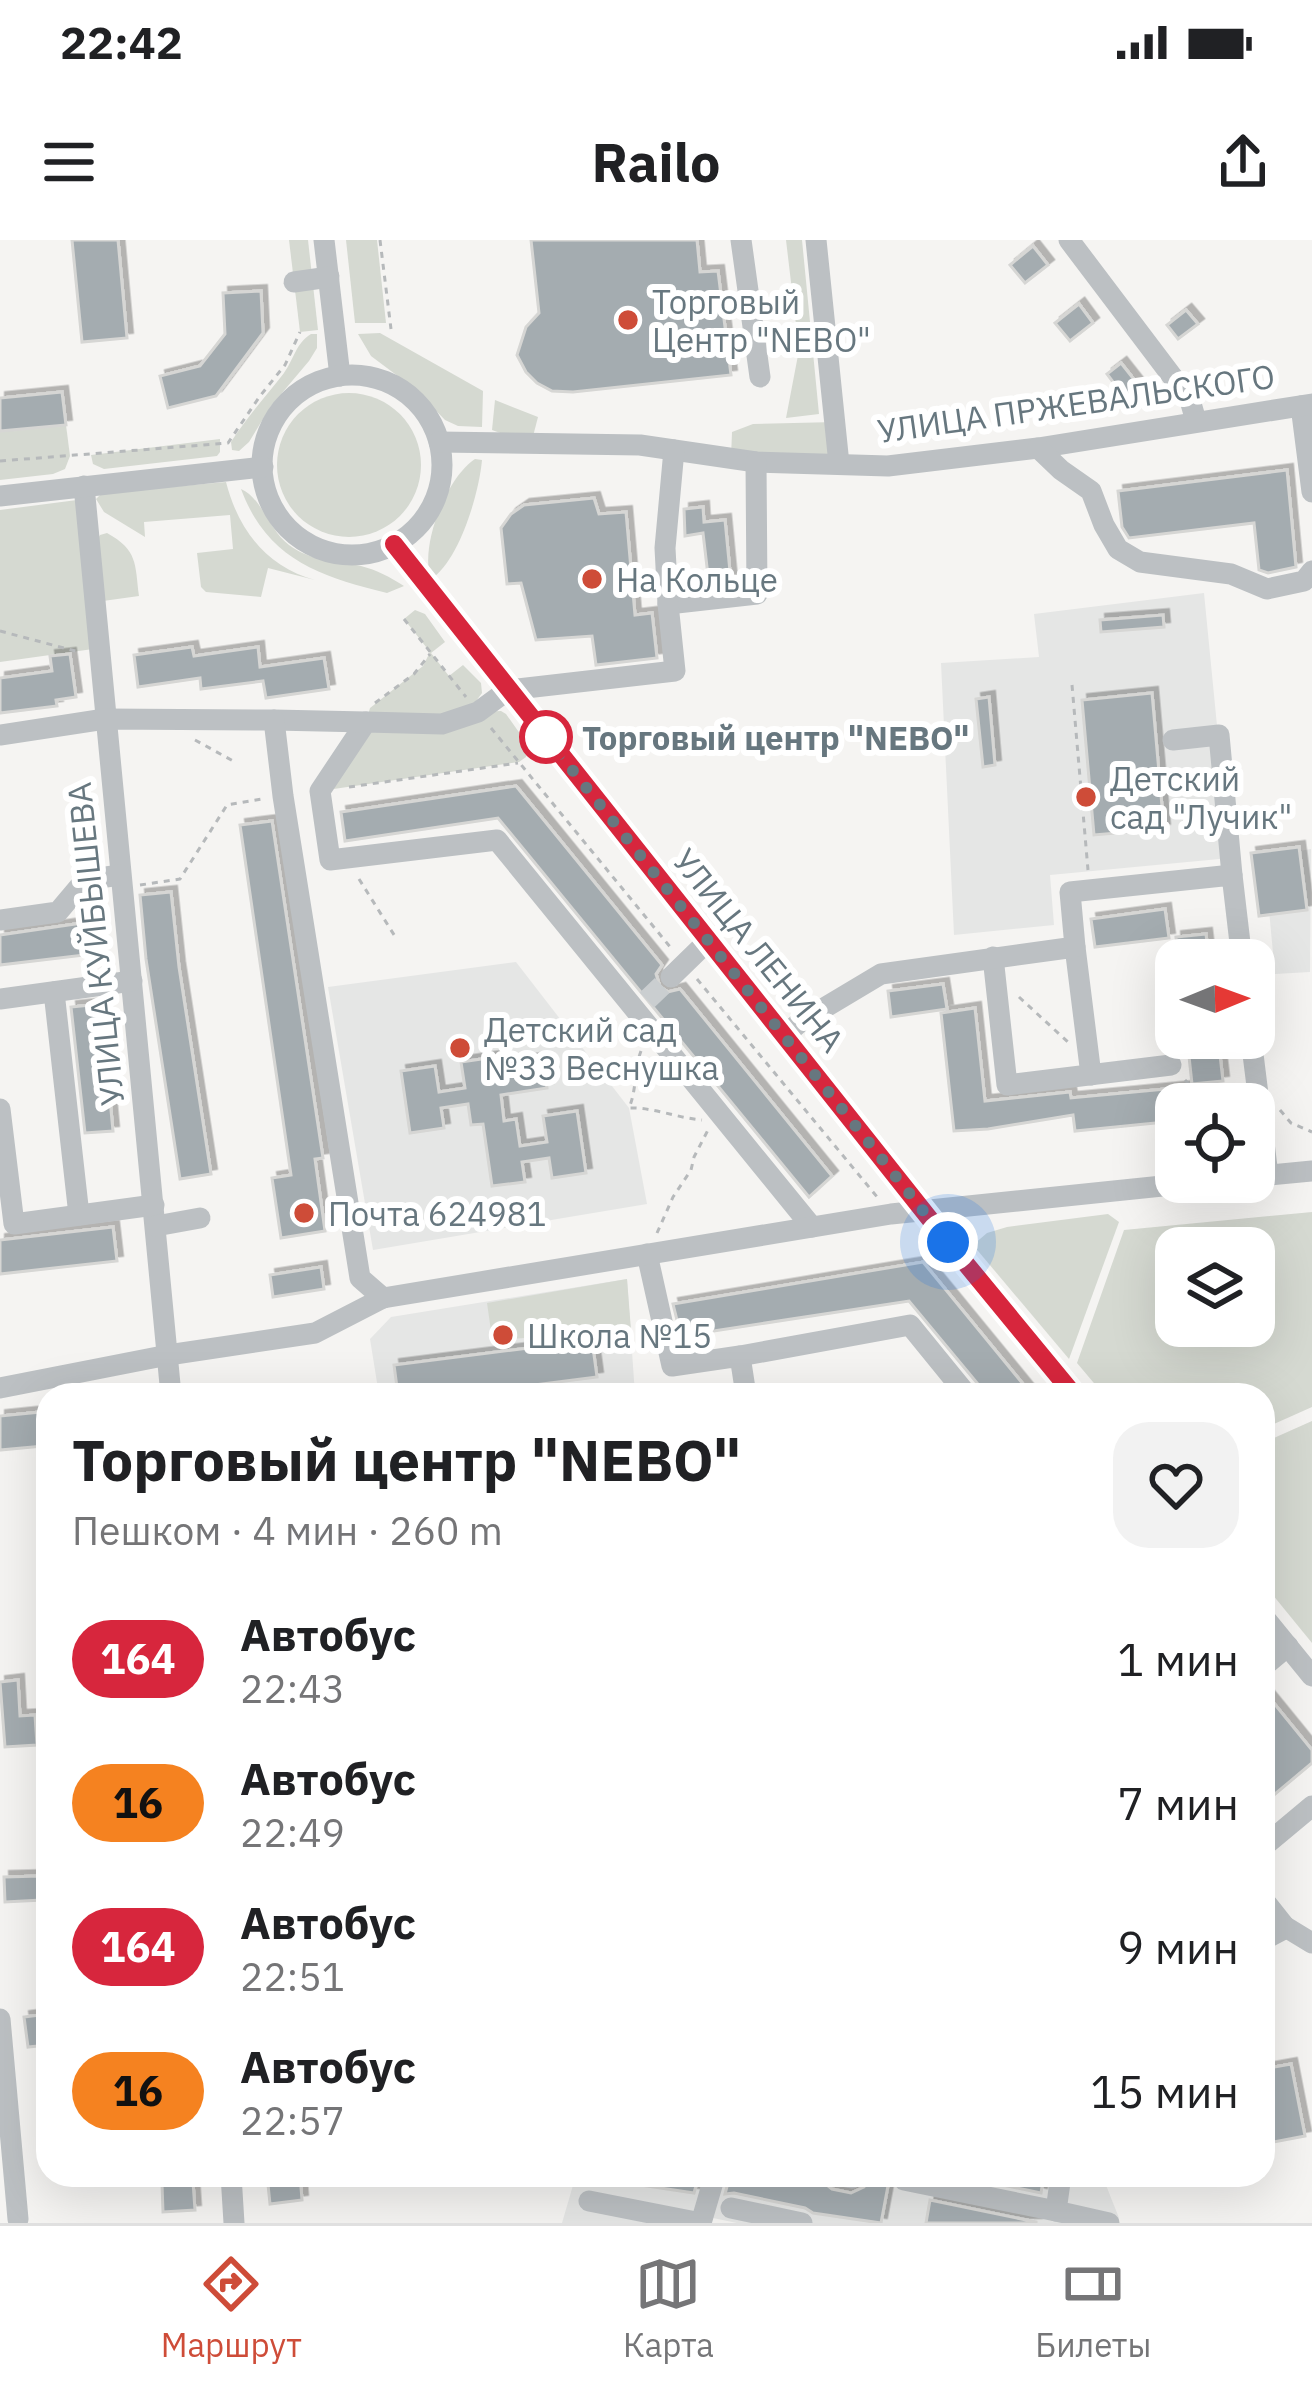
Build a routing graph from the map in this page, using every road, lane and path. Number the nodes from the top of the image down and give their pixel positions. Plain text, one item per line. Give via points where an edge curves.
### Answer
1 (324, 240) edge
2 (380, 240) edge
3 (741, 240) edge
4 (816, 240) edge
5 (1070, 240) edge
6 (328, 277) junction
7 (294, 282) dead end
8 (391, 329) dead end
9 (300, 332) dead end
10 (340, 376) junction
11 (760, 377) dead end
12 (1306, 405) edge
13 (1196, 422) junction
14 (439, 442) junction
15 (1038, 448) junction
16 (674, 450) junction
17 (0, 461) edge
18 (756, 462) junction
19 (839, 464) junction
20 (263, 466) junction
21 (84, 486) junction
22 (1312, 492) edge
23 (0, 496) edge
24 (394, 544) junction
25 (1312, 572) edge
26 (668, 604) junction
27 (404, 619) dead end
28 (0, 631) edge
29 (99, 651) junction
30 (431, 652) junction
31 (1072, 686) dead end
32 (508, 690) junction
33 (478, 712) junction
34 (105, 719) junction
35 (170, 720) junction
36 (274, 720) junction
37 (366, 722) junction
38 (0, 735) edge
39 (1173, 740) dead end
40 (235, 762) dead end
41 (344, 859) junction
42 (120, 875) junction
43 (1232, 875) junction
44 (1090, 890) junction
45 (0, 920) edge
46 (396, 938) dead end
47 (1240, 939) edge
48 (709, 940) junction
49 (1075, 947) junction
50 (994, 966) junction
51 (678, 970) junction
52 (132, 981) junction
53 (54, 992) junction
54 (0, 999) edge
55 (784, 1035) junction
56 (657, 1036) junction
57 (1172, 1065) dead end
58 (1090, 1068) junction
59 (0, 1109) edge
60 (721, 1115) junction
61 (1312, 1171) edge
62 (1275, 1175) edge
63 (1155, 1187) edge
64 (927, 1212) junction
65 (891, 1214) junction
66 (79, 1215) junction
67 (155, 1215) junction
68 (200, 1218) dead end
69 (812, 1227) junction
70 (647, 1254) junction
71 (383, 1298) junction
72 (168, 1355) junction
73 (740, 1356) junction
74 (170, 1383) edge
75 (744, 1383) edge
76 (957, 1383) edge
77 (1064, 1383) edge
78 (0, 1388) edge
79 (1275, 1630) edge
80 (1288, 1646) junction
81 (1275, 1656) edge
82 (1312, 1676) edge
83 (1310, 1810) edge
84 (1275, 1838) edge
85 (1275, 1914) edge
86 (1285, 1926) junction
87 (1275, 1934) edge
88 (1312, 1942) edge
89 (0, 2019) edge
90 (232, 2187) edge
91 (712, 2187) edge
92 (939, 2187) edge
93 (1060, 2187) edge
94 (589, 2201) dead end
95 (731, 2208) dead end
96 (1057, 2211) junction
97 (18, 2218) dead end
98 (234, 2223) edge
99 (701, 2223) edge
100 (802, 2223) edge
101 (1109, 2223) edge

1 - 6 street
2 - 8 path
3 - 11 street
4 - 19 street
5 - 13 street via 1190,400
6 - 7 street
6 - 10 street
9 - 17 path via 228,443
10 - 14 street via 365,376 406,393
10 - 20 street via 285,405 269,430
12 - 13 street, УЛИЦА ПРЖЕВАЛЬСКОГО
12 - 22 street
13 - 15 street, УЛИЦА ПРЖЕВАЛЬСКОГО
14 - 16 street, УЛИЦА ПРЖЕВАЛЬСКОГО
14 - 24 street via 434,501
15 - 19 street, УЛИЦА ПРЖЕВАЛЬСКОГО
15 - 25 street via 1091,491 1118,549 1140,562 1231,574 1267,589
16 - 18 street, УЛИЦА ПРЖЕВАЛЬСКОГО
16 - 26 street
18 - 19 street, УЛИЦА ПРЖЕВАЛЬСКОГО
18 - 26 street via 757,594
20 - 21 street
20 - 24 street via 277,514 309,544 351,555
21 - 23 street
21 - 29 street, УЛИЦА КУЙБЫШЕВА
24 - 32 street, УЛИЦА ЛЕНИНА
26 - 32 street via 675,671
27 - 30 path
28 - 29 path
29 - 34 street, УЛИЦА КУЙБЫШЕВА
30 - 33 path
30 - 37 path via 370,708
31 - 44 path
32 - 33 street
32 - 48 street, УЛИЦА ЛЕНИНА
33 - 37 street via 442,724
33 - 51 path
34 - 35 street
34 - 38 street
34 - 42 street, УЛИЦА КУЙБЫШЕВА
35 - 36 street
35 - 40 path
36 - 37 street
36 - 71 street via 360,1278
37 - 41 street via 320,791 330,860
39 - 43 street via 1219,735
41 - 46 path
41 - 56 street via 497,840 642,1005
42 - 45 street via 85,880 58,912
42 - 52 street, УЛИЦА КУЙБЫШЕВА
43 - 44 street
43 - 47 street
44 - 49 street via 1070,892
48 - 51 street
48 - 55 street, УЛИЦА ЛЕНИНА
49 - 50 street
49 - 58 street
50 - 55 street via 881,974
50 - 58 path
50 - 58 street via 1007,1085
51 - 65 path
52 - 53 street
52 - 67 street, УЛИЦА КУЙБЫШЕВА
53 - 54 street
53 - 66 street
55 - 64 street, УЛИЦА ЛЕНИНА
56 - 60 street
56 - 60 path via 638,1056 629,1108 701,1120
57 - 58 street
59 - 66 street via 14,1224
60 - 69 street
60 - 70 path
61 - 62 street
63 - 64 street
64 - 65 street
64 - 77 street, УЛИЦА ЛЕНИНА
65 - 69 street
66 - 67 street
67 - 68 street
67 - 72 street, УЛИЦА КУЙБЫШЕВА
69 - 70 street
70 - 71 street
70 - 73 street via 672,1366
71 - 72 street via 315,1333
72 - 74 street, УЛИЦА КУЙБЫШЕВА
72 - 78 street
73 - 75 street
73 - 76 street via 910,1324
79 - 80 street
80 - 81 street
80 - 82 street
83 - 84 street
85 - 86 street
86 - 87 street
86 - 88 street
89 - 97 street
90 - 98 street
91 - 99 street
92 - 96 street
93 - 96 street
94 - 99 street
95 - 100 street
96 - 101 street

